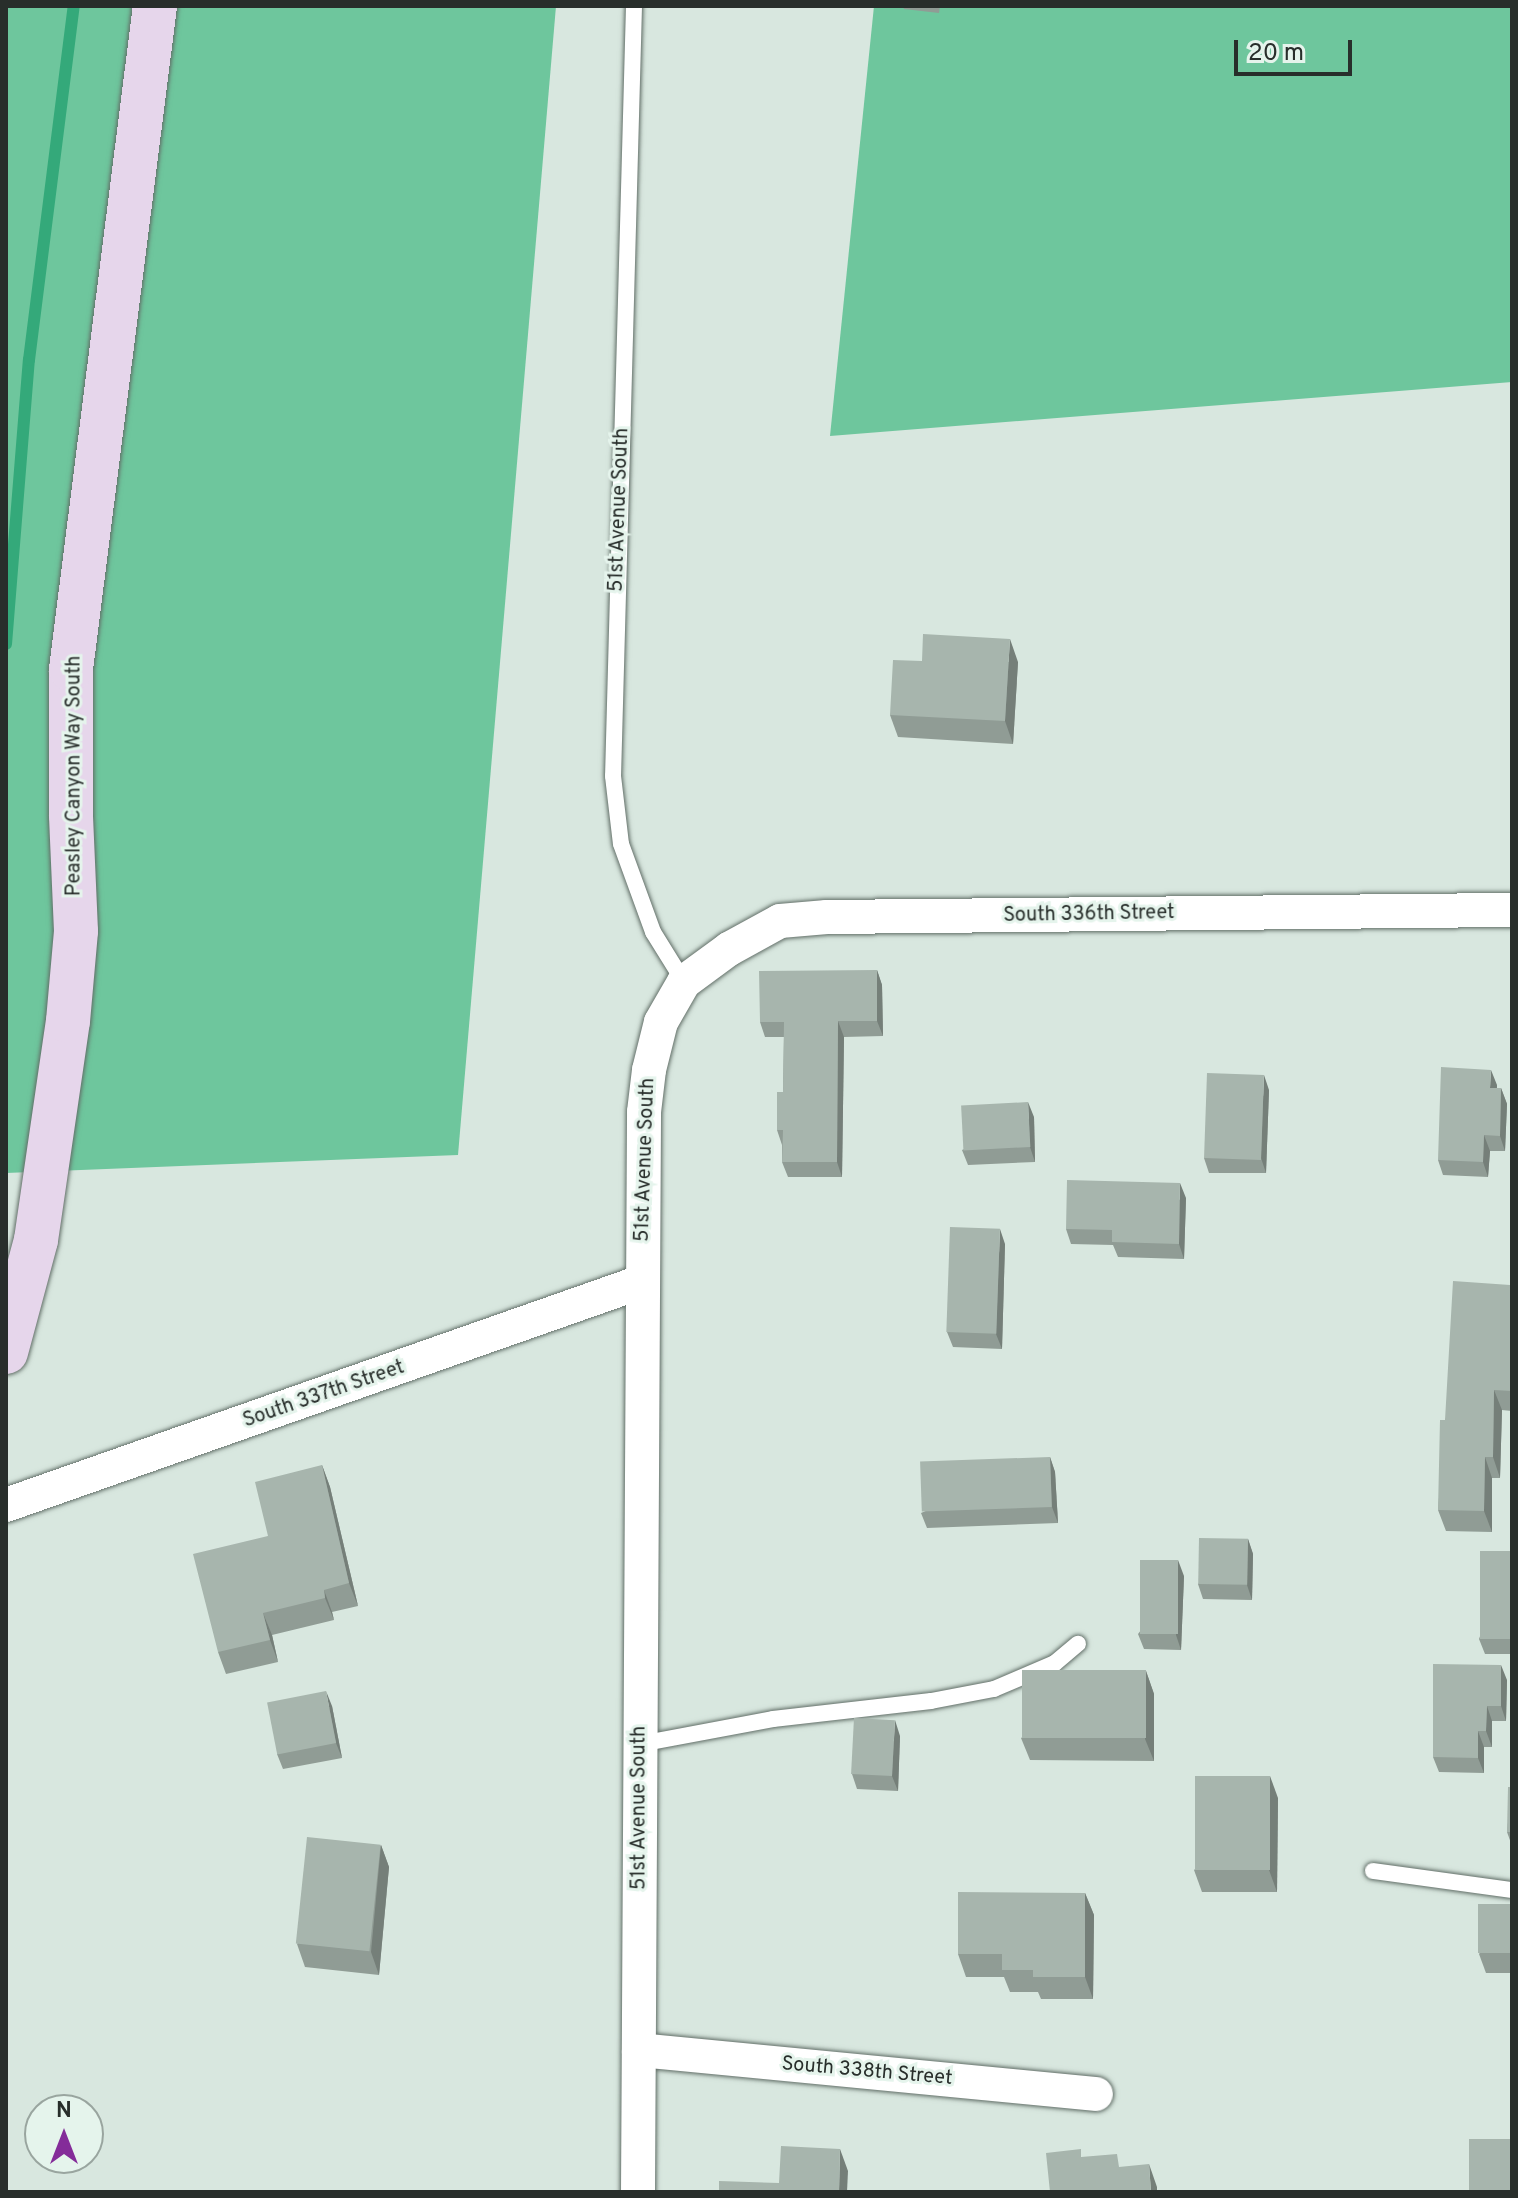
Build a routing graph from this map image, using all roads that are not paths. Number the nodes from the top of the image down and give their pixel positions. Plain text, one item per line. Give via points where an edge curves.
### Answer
1 (155, 6) edge
2 (634, 6) edge
3 (1512, 910) edge
4 (684, 982) junction
5 (641, 1282) junction
6 (6, 1352) edge
7 (6, 1505) edge
8 (1078, 1644) dead end
9 (640, 1744) junction
10 (1373, 1871) dead end
11 (1512, 1890) edge
12 (639, 2050) junction
13 (1096, 2094) dead end
14 (638, 2192) edge

1 - 6 street, Peasley Canyon Way South via 71,669 76,931 68,1021 36,1240
2 - 4 lane, 51st Avenue South via 613,776 621,844 653,932
3 - 4 street, South 336th Street via 780,921
4 - 5 street, 51st Avenue South via 661,1022 649,1070
5 - 7 street, South 337th Street
5 - 9 street, 51st Avenue South
8 - 9 lane via 1055,1663 994,1689 773,1719
9 - 12 street, 51st Avenue South
10 - 11 lane
12 - 13 street, South 338th Street
12 - 14 street, 51st Avenue South

